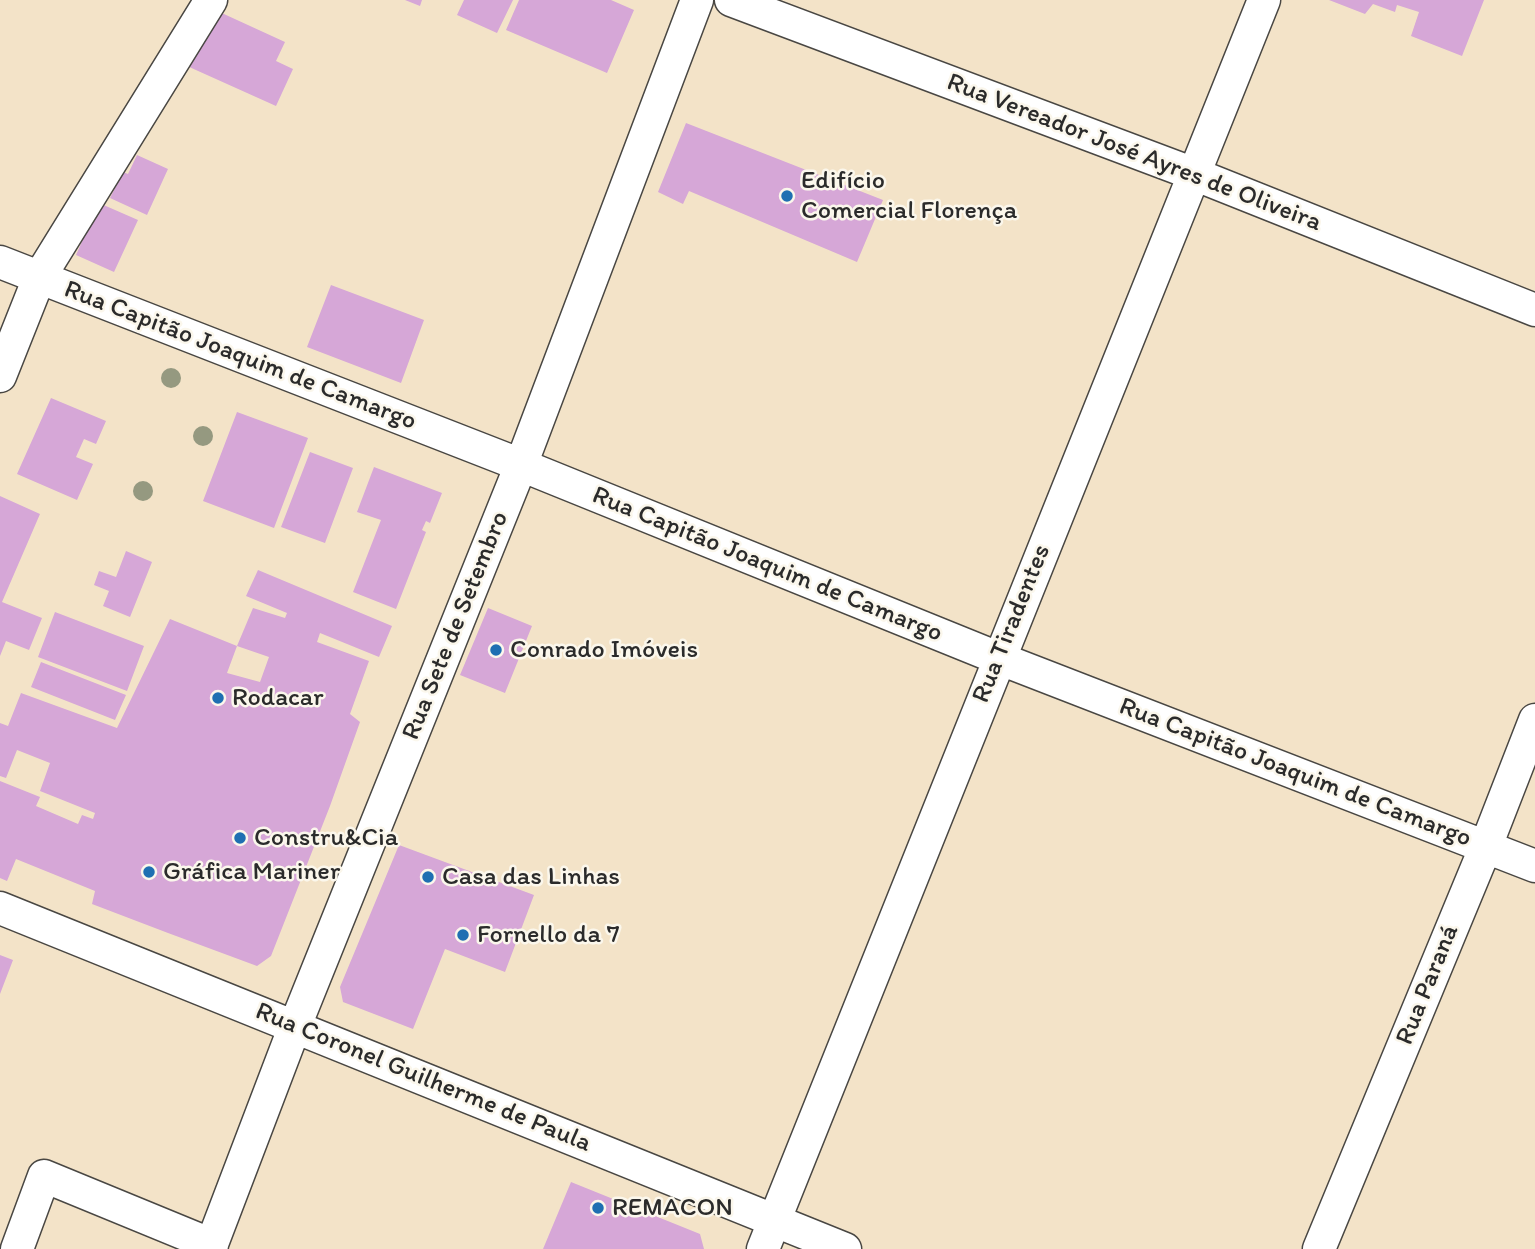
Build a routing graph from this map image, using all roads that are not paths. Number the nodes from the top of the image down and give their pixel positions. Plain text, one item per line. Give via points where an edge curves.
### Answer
1 (211, 0) edge
2 (697, 0) edge
3 (731, 0) edge
4 (1264, 0) edge
5 (1194, 174) junction
6 (0, 262) edge
7 (39, 278) junction
8 (1535, 310) edge
9 (0, 376) edge
10 (521, 465) junction
11 (998, 658) junction
12 (1535, 720) edge
13 (1486, 846) junction
14 (1535, 866) edge
15 (0, 908) edge
16 (295, 1026) junction
17 (768, 1235) edge
18 (211, 1247) edge
19 (17, 1249) edge
20 (845, 1249) edge
21 (1319, 1249) edge

1 - 7 street
2 - 10 street, Rua Sete de Setembro
3 - 5 street, Rua Vereador José Ayres de Oliveira
4 - 5 street, Rua Tiradentes
5 - 8 street, Rua Vereador José Ayres de Oliveira
5 - 11 street, Rua Tiradentes
6 - 7 street, Rua Capitão Joaquim de Camargo
7 - 9 street
7 - 10 street, Rua Capitão Joaquim de Camargo
10 - 11 street, Rua Capitão Joaquim de Camargo
10 - 16 street, Rua Sete de Setembro
11 - 13 street, Rua Capitão Joaquim de Camargo
11 - 17 street, Rua Tiradentes
12 - 13 street, Rua Paraná
13 - 14 street, Rua Capitão Joaquim de Camargo
13 - 21 street, Rua Paraná
15 - 16 street, Rua Coronel Guilherme de Paula
16 - 17 street, Rua Coronel Guilherme de Paula
16 - 18 street, Rua Sete de Setembro
17 - 20 street, Rua Coronel Guilherme de Paula
18 - 19 street via 44,1176

